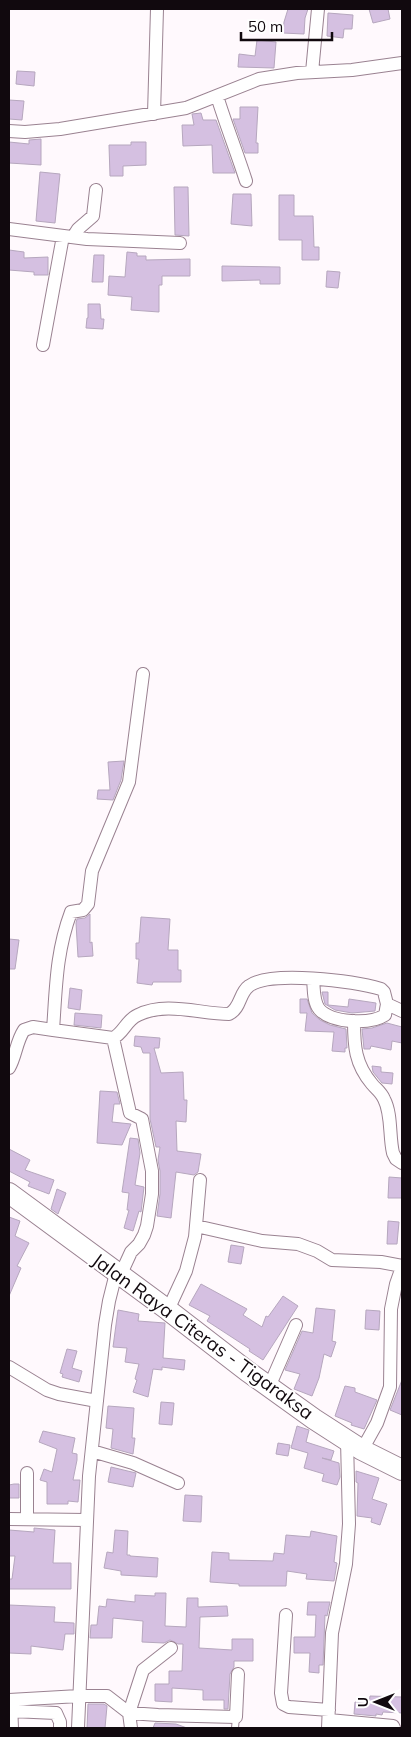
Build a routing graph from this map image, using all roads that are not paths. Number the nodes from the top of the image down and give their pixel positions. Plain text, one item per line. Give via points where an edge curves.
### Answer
1 (157, 9) edge
2 (318, 9) edge
3 (402, 63) edge
4 (312, 72) junction
5 (218, 96) junction
6 (154, 114) junction
7 (9, 131) edge
8 (246, 181) dead end
9 (96, 190) dead end
10 (9, 230) edge
11 (68, 237) junction
12 (180, 243) dead end
13 (43, 345) dead end
14 (142, 674) dead end
15 (313, 979) junction
16 (387, 1004) junction
17 (402, 1011) edge
18 (354, 1021) junction
19 (53, 1030) junction
20 (112, 1038) junction
21 (9, 1068) edge
22 (402, 1163) edge
23 (200, 1180) dead end
24 (9, 1193) edge
25 (196, 1226) junction
26 (402, 1267) edge
27 (118, 1274) junction
28 (168, 1310) junction
29 (296, 1325) dead end
30 (9, 1367) edge
31 (269, 1387) junction
32 (97, 1400) junction
33 (355, 1445) junction
34 (92, 1451) junction
35 (402, 1470) edge
36 (26, 1473) dead end
37 (178, 1483) dead end
38 (9, 1519) edge
39 (27, 1519) junction
40 (86, 1520) junction
41 (286, 1615) dead end
42 (170, 1648) dead end
43 (238, 1674) dead end
44 (79, 1696) junction
45 (11, 1704) edge
46 (130, 1712) junction
47 (329, 1719) edge
48 (176, 1722) edge
49 (235, 1723) edge
50 (396, 1727) edge
51 (12, 1728) edge
52 (60, 1728) edge
53 (78, 1728) edge
54 (131, 1728) edge

1 - 6 street
2 - 4 street
3 - 4 street
4 - 5 street via 259,79
5 - 6 street via 186,108
5 - 8 street
6 - 7 street via 60,128
9 - 11 street via 93,216
10 - 11 street
11 - 12 street
11 - 13 street
14 - 19 street via 129,782 92,872 88,904 82,910 72,912 62,938
15 - 16 street via 381,989
15 - 18 street via 319,1009 329,1016
15 - 20 street via 259,980 242,993 238,1005 229,1014 182,1009 143,1013 132,1018 122,1032
16 - 17 street
16 - 18 street via 385,1015 378,1020
18 - 22 street via 354,1044 359,1063 388,1106 393,1153
19 - 20 street
19 - 21 street via 33,1027 24,1030
20 - 27 street via 130,1113 142,1119 152,1171 147,1226
23 - 25 street
24 - 27 main road, Jalan Raya Citeras - Tigaraksa
25 - 26 street via 262,1241 298,1244 332,1260 381,1262
25 - 28 street via 186,1271
26 - 33 street via 391,1309 390,1387 377,1423
27 - 28 main road, Jalan Raya Citeras - Tigaraksa
27 - 32 street via 109,1301
28 - 31 main road, Jalan Raya Citeras - Tigaraksa
29 - 31 street
30 - 32 street via 47,1390
31 - 33 main road, Jalan Raya Citeras - Tigaraksa
32 - 34 street
33 - 35 main road, Jalan Raya Citeras - Tigaraksa
33 - 47 street via 346,1564 332,1633
34 - 37 street via 133,1463
34 - 40 street
36 - 39 street
38 - 39 street
39 - 40 street
40 - 44 street
41 - 47 street via 283,1704
42 - 46 street via 143,1670
43 - 49 street
44 - 45 street
44 - 46 street via 107,1696
44 - 53 street
45 - 51 street
45 - 52 street via 56,1713
46 - 48 street
46 - 54 street
47 - 50 street
48 - 49 street

